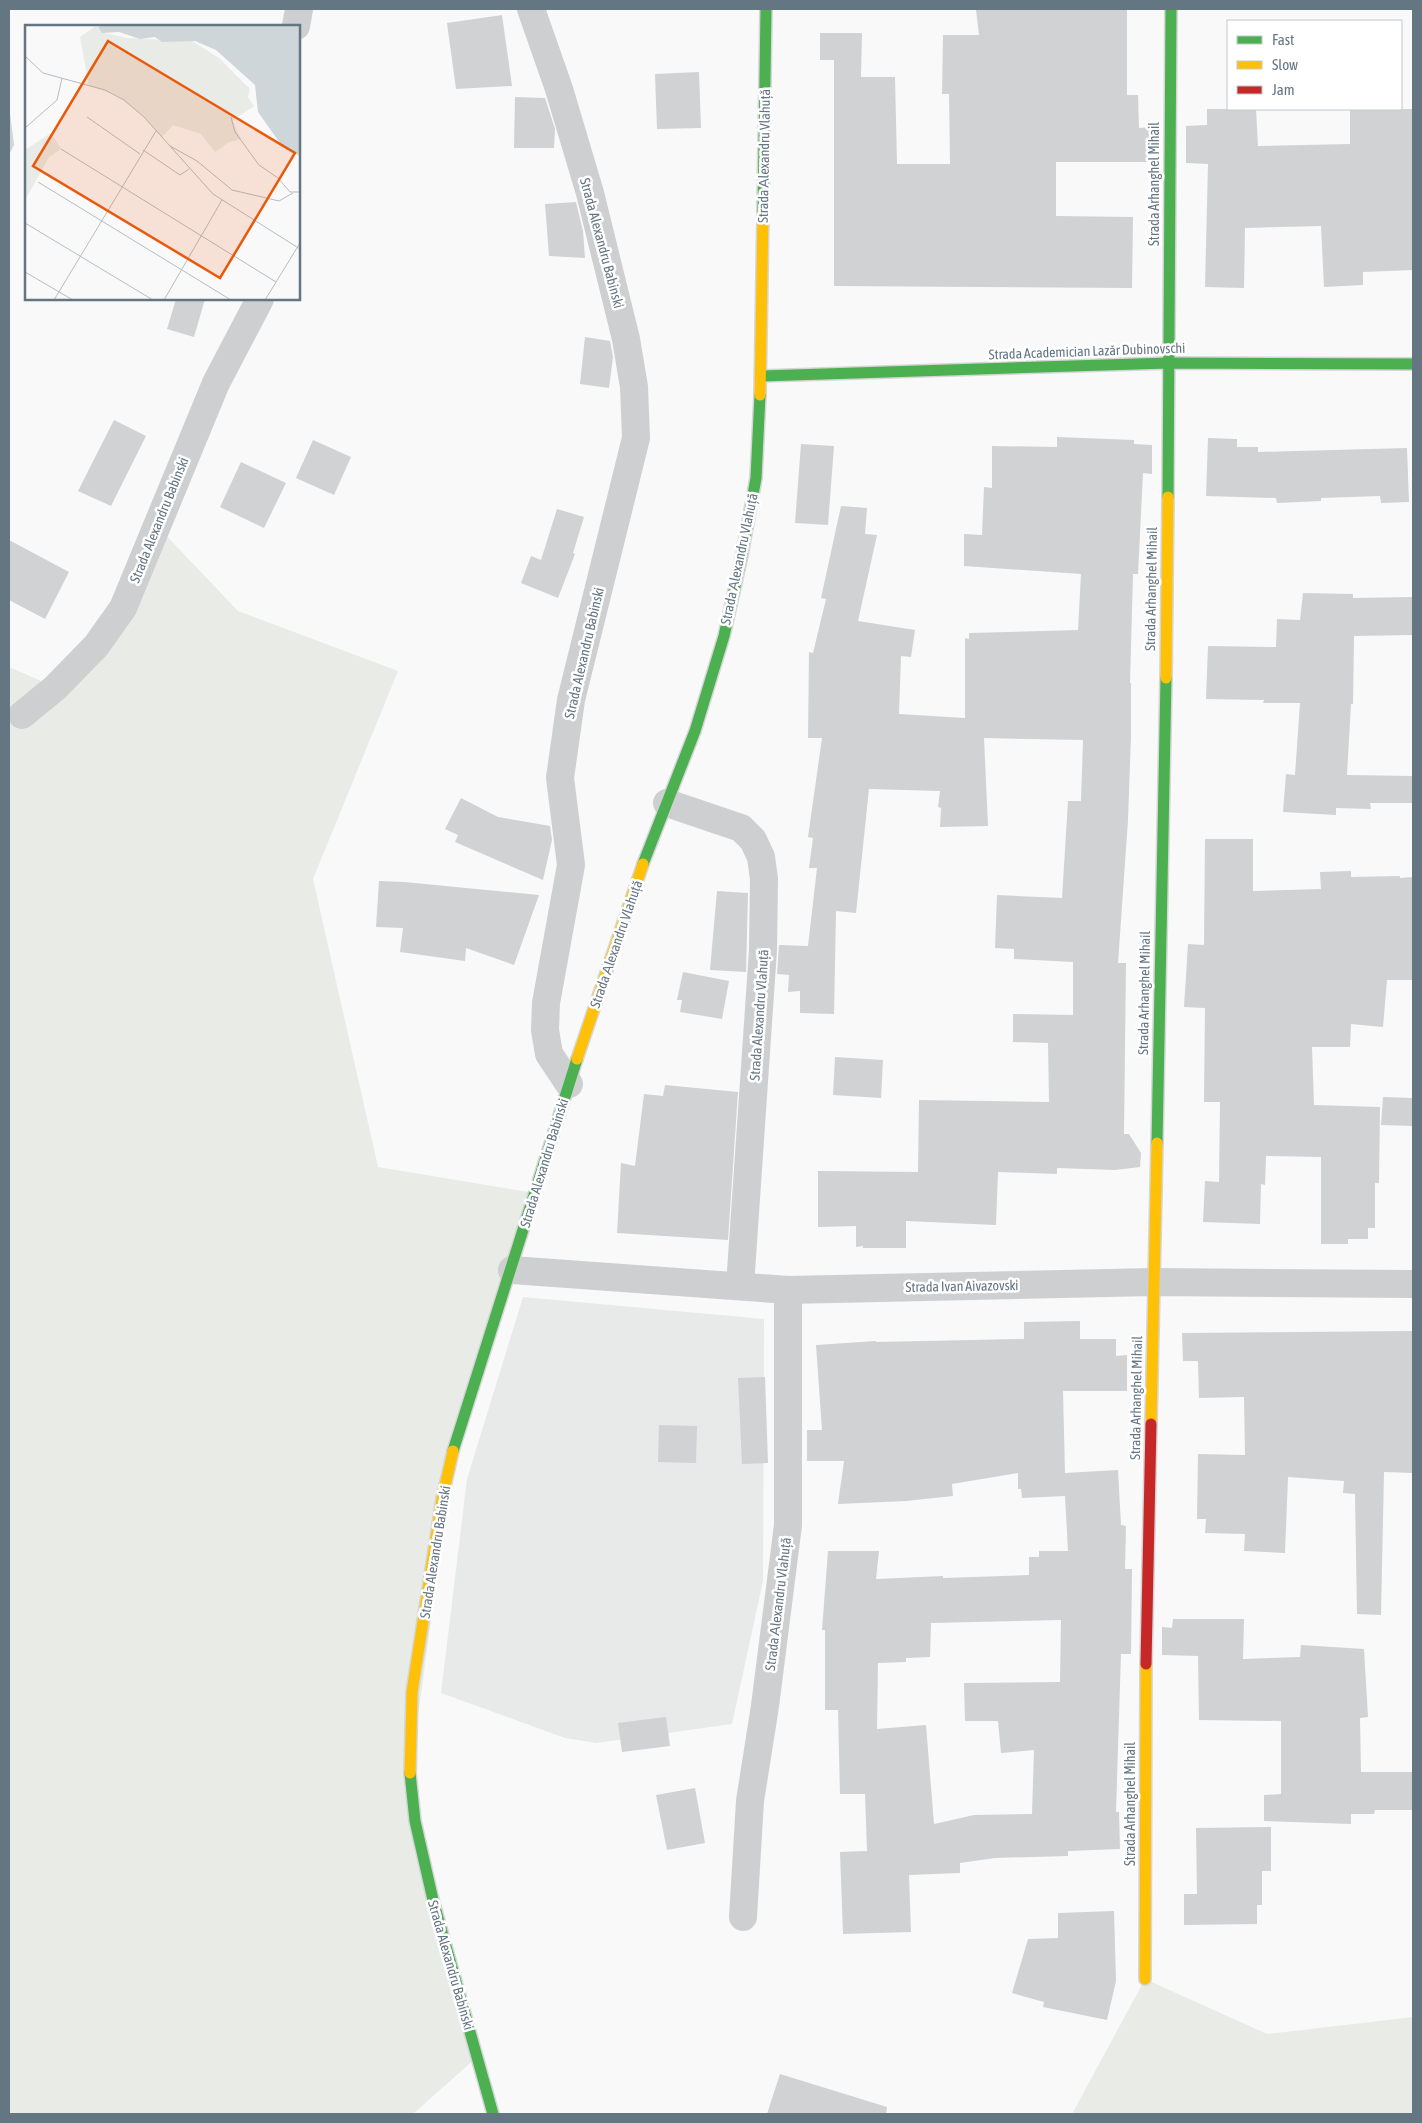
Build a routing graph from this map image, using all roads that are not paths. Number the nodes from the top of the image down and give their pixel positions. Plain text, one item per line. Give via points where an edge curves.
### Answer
1 (299, 9) edge
2 (531, 9) edge
3 (766, 9) edge
4 (1171, 9) edge
5 (296, 25) edge
6 (259, 300) edge
7 (1168, 363) junction
8 (1413, 364) edge
9 (761, 376) junction
10 (22, 715) dead end
11 (667, 803) junction
12 (569, 1084) junction
13 (512, 1270) junction
14 (1153, 1282) junction
15 (1413, 1284) edge
16 (740, 1286) junction
17 (788, 1290) junction
18 (743, 1917) dead end
19 (1145, 1979) dead end
20 (492, 2114) edge

1 - 5 street
2 - 12 street, Strada Alexandru Babinski via 590,193 626,339 634,387 636,438 571,700 560,778 571,865 546,1003 545,1030 549,1054
3 - 9 street, Strada Аlexandru Vlahuță
4 - 7 street, Strada Arhanghel Mihail
6 - 10 street, Strada Alexandru Babinski via 216,383 123,608 96,646 55,688
7 - 8 street, Strada Academician Lazăr Dubinovschi
7 - 9 street, Strada Academician Lazăr Dubinovschi
7 - 14 street, Strada Arhanghel Mihail
9 - 11 street, Strada Аlexandru Vlahuță via 756,478 742,555 724,636 696,730
11 - 12 street, Strada Аlexandru Vlahuță
11 - 16 street, Strada Alexandru Vlahuță via 741,828 753,840 762,864 763,950
12 - 13 street, Strada Alexandru Babinski
13 - 16 street, Strada Ivan Aivazovski
13 - 20 street, Strada Alexandru Babinski via 465,1408 442,1499 412,1692 410,1736 410,1776 417,1830 432,1900
14 - 15 street, Strada Ivan Aivazovski
14 - 17 street, Strada Ivan Aivazovski
14 - 19 street, Strada Arhanghel Mihail via 1145,1720
16 - 17 street, Strada Ivan Aivazovski
17 - 18 street, Strada Аlexandru Vlahuță via 788,1525 750,1801

